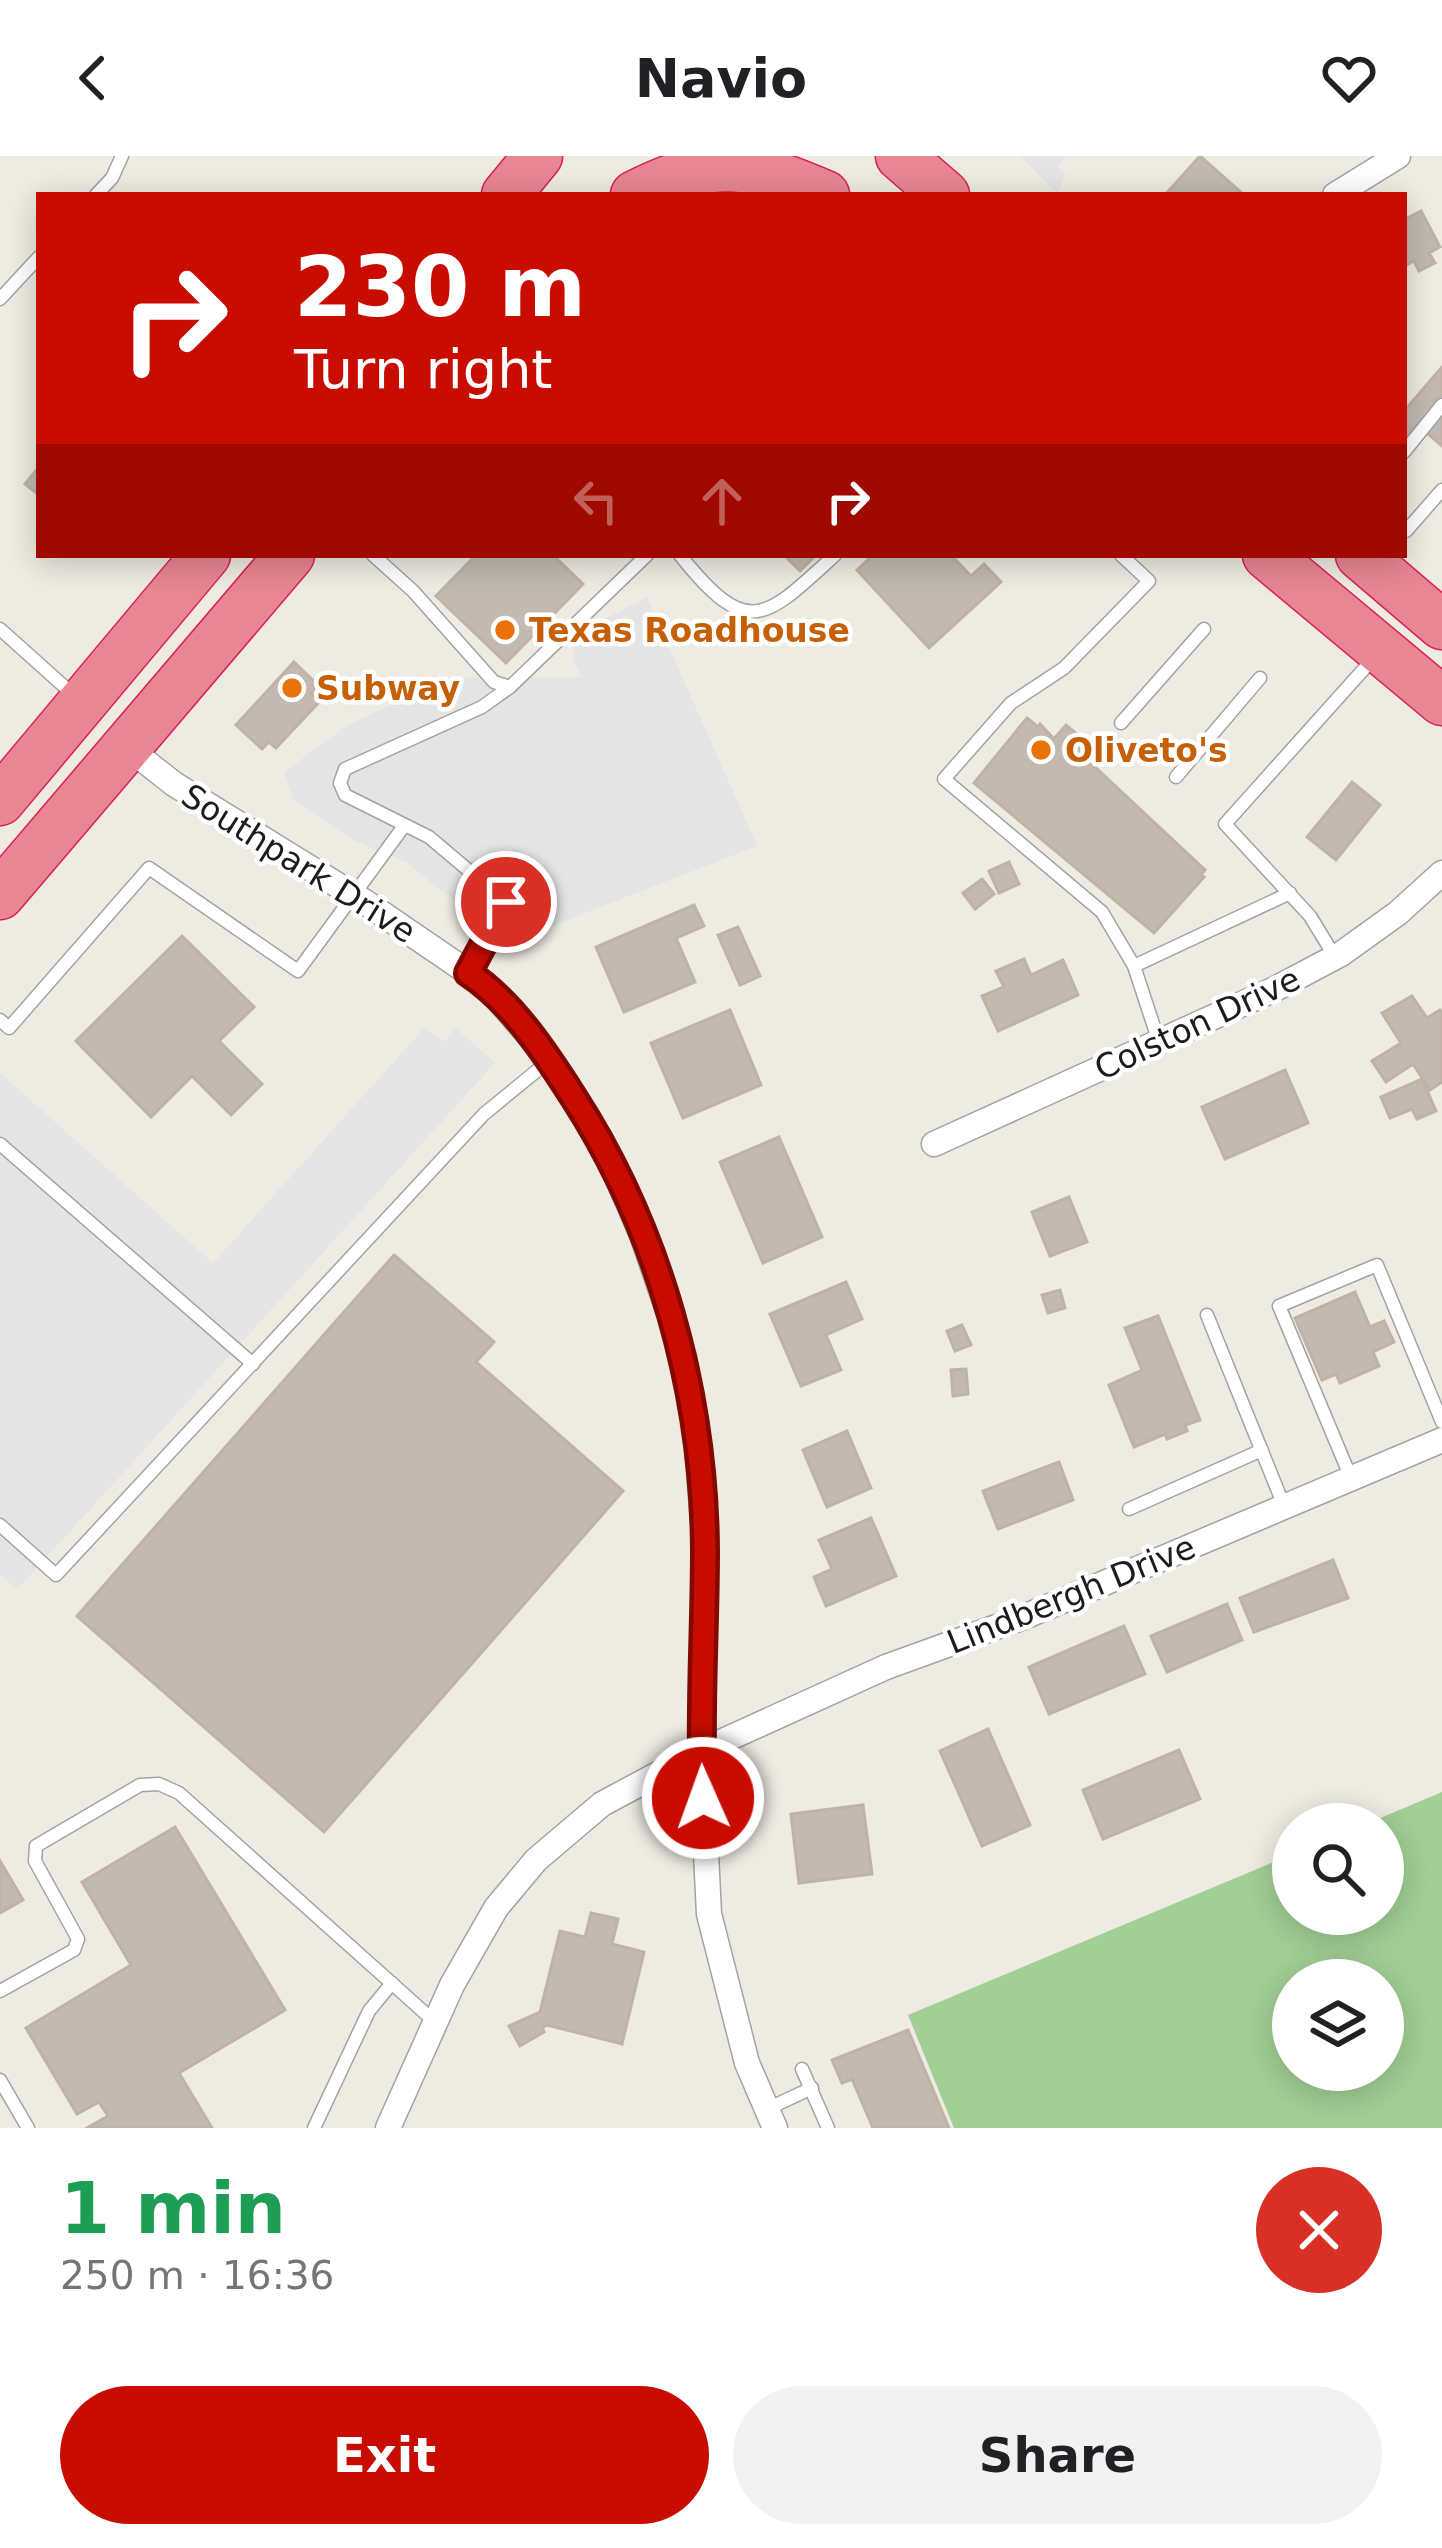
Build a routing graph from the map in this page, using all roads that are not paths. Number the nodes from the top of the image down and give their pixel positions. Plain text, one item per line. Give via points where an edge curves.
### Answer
1 (122, 156) edge
2 (633, 156) edge
3 (786, 156) edge
4 (1398, 156) edge
5 (904, 158) edge
6 (99, 192) edge
7 (603, 192) edge
8 (639, 192) edge
9 (821, 192) edge
10 (826, 192) edge
11 (942, 192) edge
12 (1340, 192) edge
13 (36, 260) edge
14 (0, 299) edge
15 (1442, 405) edge
16 (1407, 448) edge
17 (1442, 490) edge
18 (1407, 530) edge
19 (203, 558) edge
20 (287, 558) edge
21 (376, 558) edge
22 (644, 558) edge
23 (682, 558) edge
24 (832, 558) edge
25 (1123, 558) edge
26 (1271, 558) edge
27 (1364, 558) edge
28 (1442, 625) edge
29 (0, 629) edge
30 (1204, 629) dead end
31 (1381, 650) junction
32 (1260, 678) dead end
33 (510, 687) junction
34 (1442, 701) edge
35 (82, 703) junction
36 (1121, 723) dead end
37 (127, 747) junction
38 (1176, 777) dead end
39 (0, 801) edge
40 (404, 826) junction
41 (1442, 873) edge
42 (1290, 893) junction
43 (354, 894) junction
44 (0, 895) edge
45 (1335, 957) junction
46 (1134, 966) junction
47 (468, 973) junction
48 (0, 1020) edge
49 (1159, 1042) junction
50 (550, 1060) junction
51 (0, 1144) edge
52 (934, 1144) dead end
53 (1207, 1315) dead end
54 (253, 1364) junction
55 (1442, 1422) edge
56 (1442, 1440) edge
57 (1262, 1450) junction
58 (1351, 1479) junction
59 (1285, 1507) junction
60 (1129, 1509) dead end
61 (0, 1525) edge
62 (701, 1751) junction
63 (392, 1983) junction
64 (0, 1991) edge
65 (435, 2022) junction
66 (802, 2069) dead end
67 (0, 2080) edge
68 (812, 2088) junction
69 (771, 2118) edge
70 (28, 2128) edge
71 (314, 2128) edge
72 (388, 2128) edge
73 (828, 2128) edge

1 - 6 lane
2 - 7 highway
3 - 10 highway
4 - 12 street
5 - 11 highway
8 - 9 highway via 706,164 762,170
13 - 14 lane
15 - 16 lane
17 - 18 lane
19 - 35 highway
20 - 37 highway
21 - 33 lane via 494,682
22 - 33 lane
23 - 24 lane via 736,611 757,612 782,603
25 - 46 lane via 1149,580 1064,668 1011,704 944,779 1102,912
26 - 31 highway
27 - 28 highway
29 - 35 lane
30 - 36 lane
31 - 34 highway
31 - 42 lane via 1225,824
32 - 38 lane
33 - 40 lane via 345,769 345,795
35 - 39 highway
37 - 43 street, Southpark Drive
37 - 44 highway
40 - 43 lane
40 - 47 lane via 429,837 506,902
41 - 45 street, Colston Drive
42 - 45 lane
42 - 46 lane
43 - 47 street, Southpark Drive
43 - 48 lane via 298,971 149,868 9,1028
45 - 49 street, Colston Drive
46 - 49 lane
47 - 50 street, Southpark Drive
49 - 52 street, Colston Drive
50 - 54 lane via 484,1114
50 - 62 street, Southpark Drive via 601,1140 684,1357 705,1545
51 - 54 lane
53 - 57 lane
54 - 61 lane via 56,1576
55 - 58 lane via 1377,1265 1279,1306
56 - 58 street, Lindbergh Drive
57 - 59 lane
57 - 60 lane
58 - 59 street, Lindbergh Drive
59 - 62 street, Lindbergh Drive via 886,1667
62 - 65 street, Lindbergh Drive via 602,1804 536,1860 480,1932
62 - 69 street, Southpark Drive via 709,1914 746,2063
63 - 64 lane via 160,1784 140,1785 35,1846 35,1861 77,1939 74,1950
63 - 65 lane
63 - 71 lane via 369,2012
65 - 72 street, Lindbergh Drive
66 - 68 lane
67 - 70 lane
68 - 69 lane
68 - 73 lane

